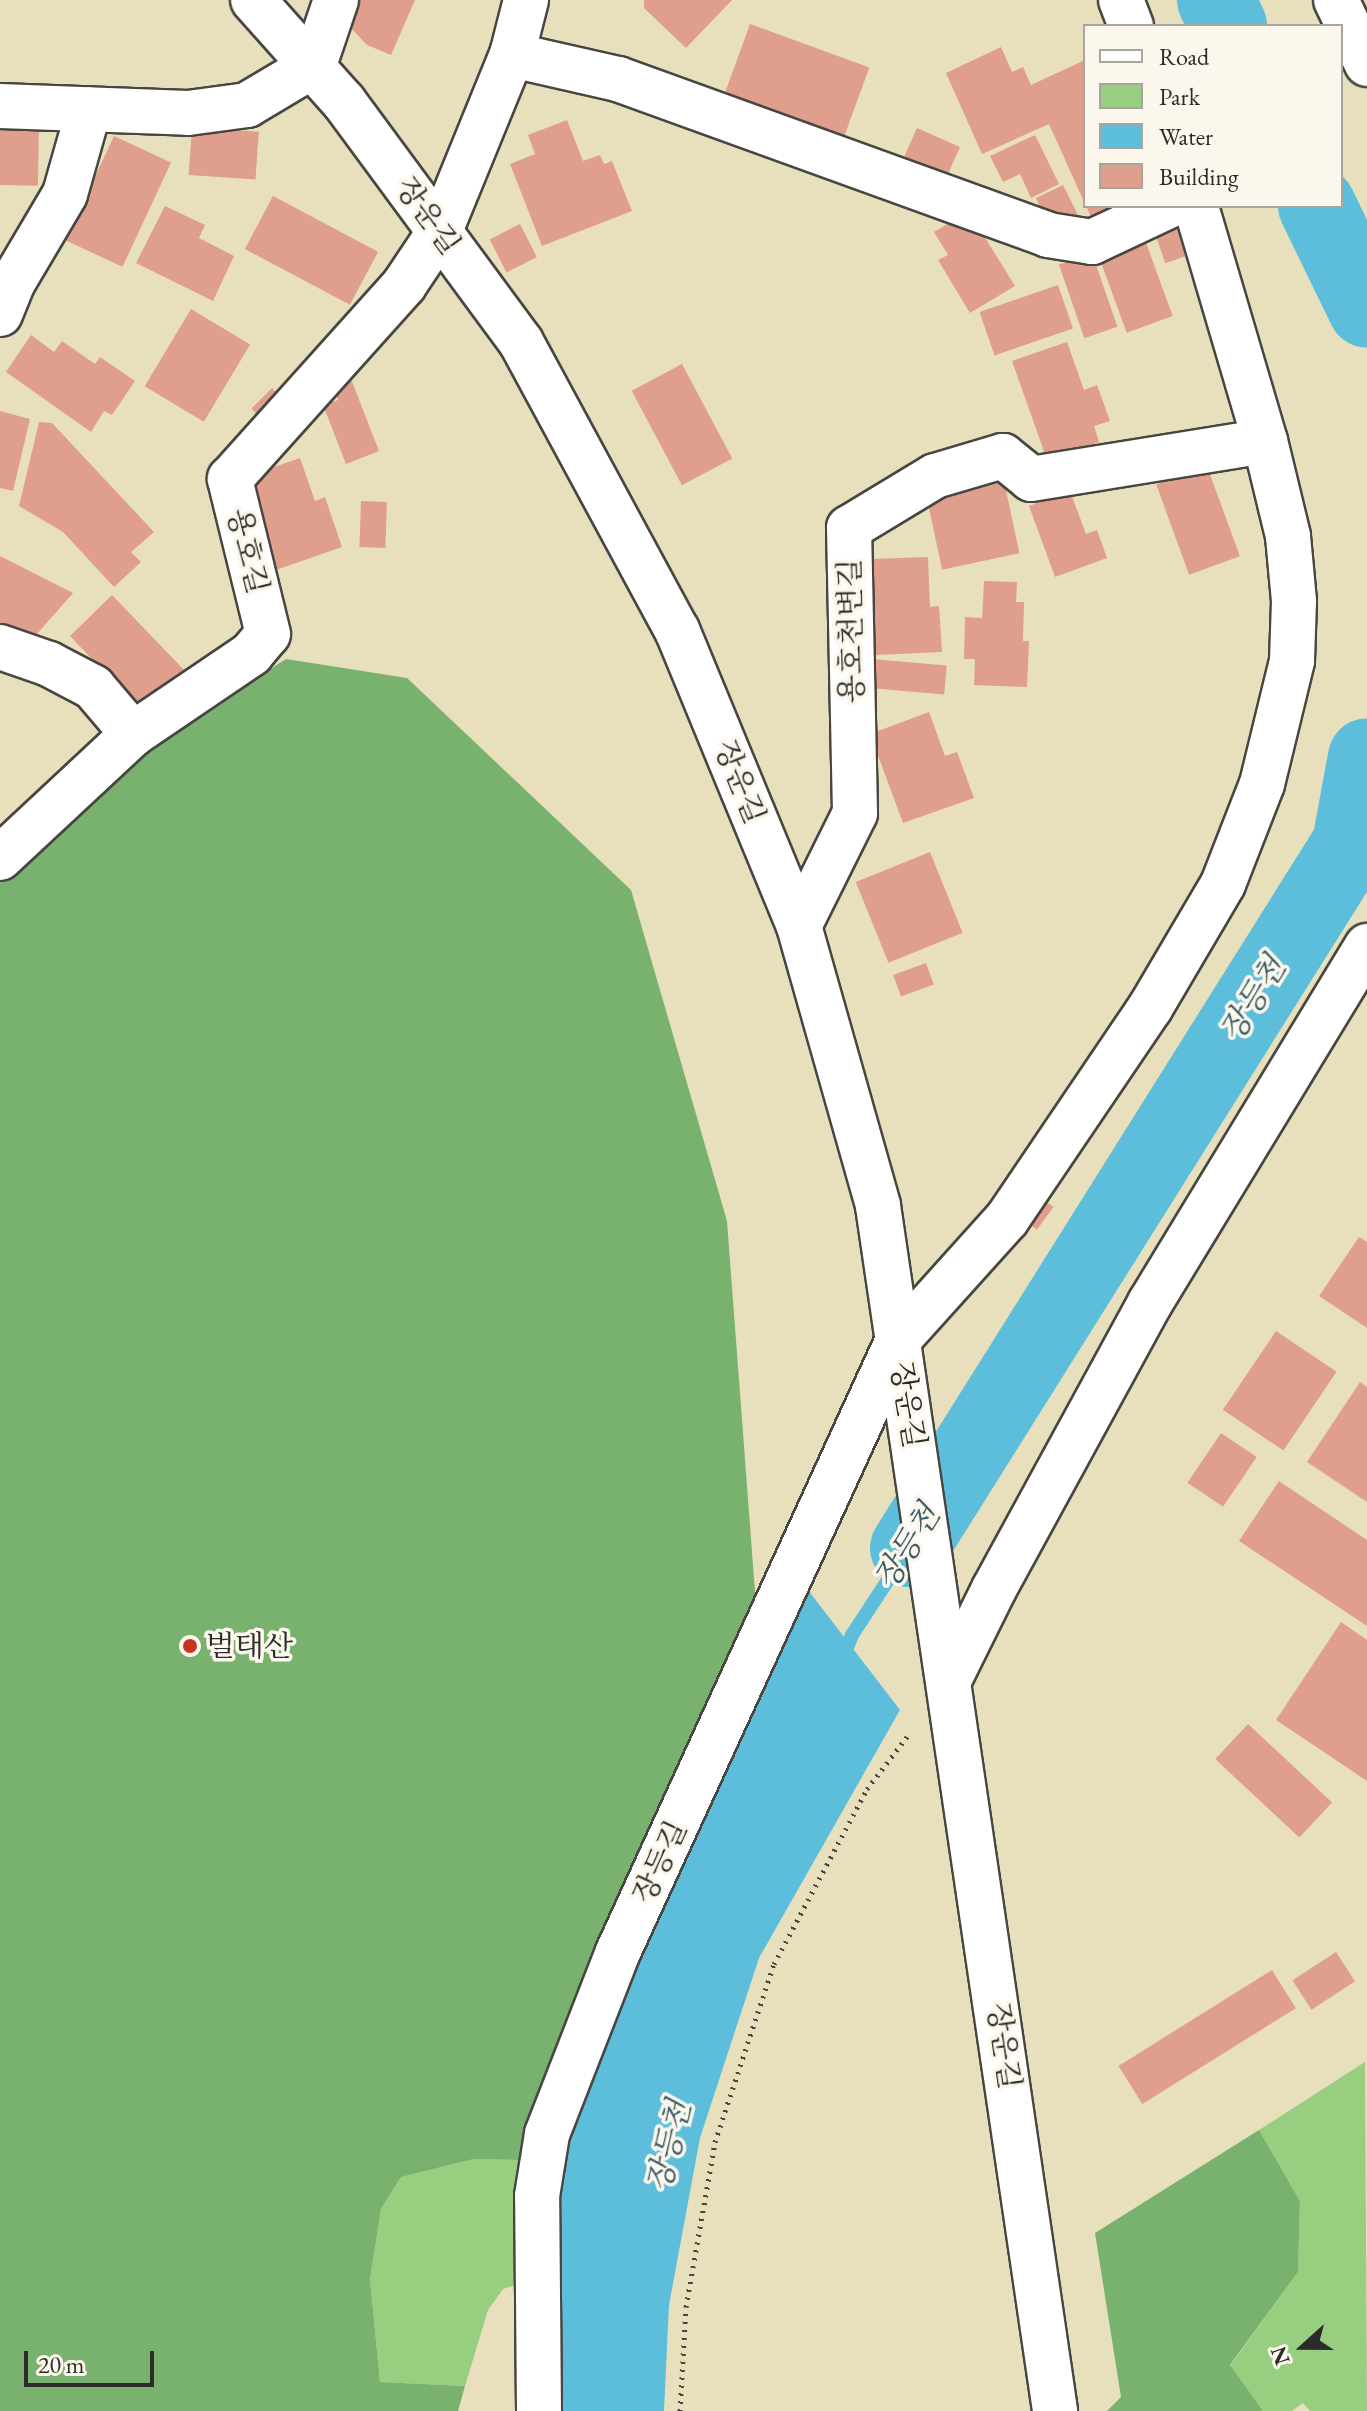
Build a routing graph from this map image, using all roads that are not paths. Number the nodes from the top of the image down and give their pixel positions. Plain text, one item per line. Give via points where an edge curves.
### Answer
1 (253, 0) edge
2 (336, 0) edge
3 (526, 0) edge
4 (1121, 0) edge
5 (1336, 0) edge
6 (1130, 24) edge
7 (512, 55) junction
8 (1367, 64) edge
9 (314, 65) junction
10 (0, 106) edge
11 (89, 109) junction
12 (1165, 208) edge
13 (1197, 208) edge
14 (440, 231) junction
15 (0, 314) edge
16 (1265, 441) junction
17 (0, 647) edge
18 (133, 734) junction
19 (0, 858) edge
20 (799, 926) junction
21 (1367, 946) edge
22 (898, 1340) junction
23 (949, 1680) junction
24 (539, 2411) edge
25 (1055, 2411) edge

1 - 9 street, 장운길
2 - 9 street
3 - 7 street
4 - 6 street
5 - 8 street
7 - 12 street via 618,79 1048,235 1092,242
7 - 14 street
9 - 11 street via 247,105 188,113
9 - 14 street, 장운길
10 - 11 street
11 - 15 street via 65,194
13 - 16 street, 장등길
14 - 18 street, 용호길 via 404,285 230,479 268,634 251,654
14 - 20 street, 장운길 via 521,342 677,630
16 - 20 street, 용호천변길 via 1031,479 1003,456 935,476 849,528 855,813
16 - 22 street, 장등길 via 1288,536 1292,661 1262,784 1223,884 1150,1008 1007,1219
17 - 18 street via 93,687
18 - 19 street, 용호길
20 - 22 street, 장운길 via 878,1206
21 - 23 street via 1150,1303
22 - 23 street, 장운길
22 - 24 street, 장등길 via 618,1952 547,2134 537,2196
23 - 25 street, 장운길

